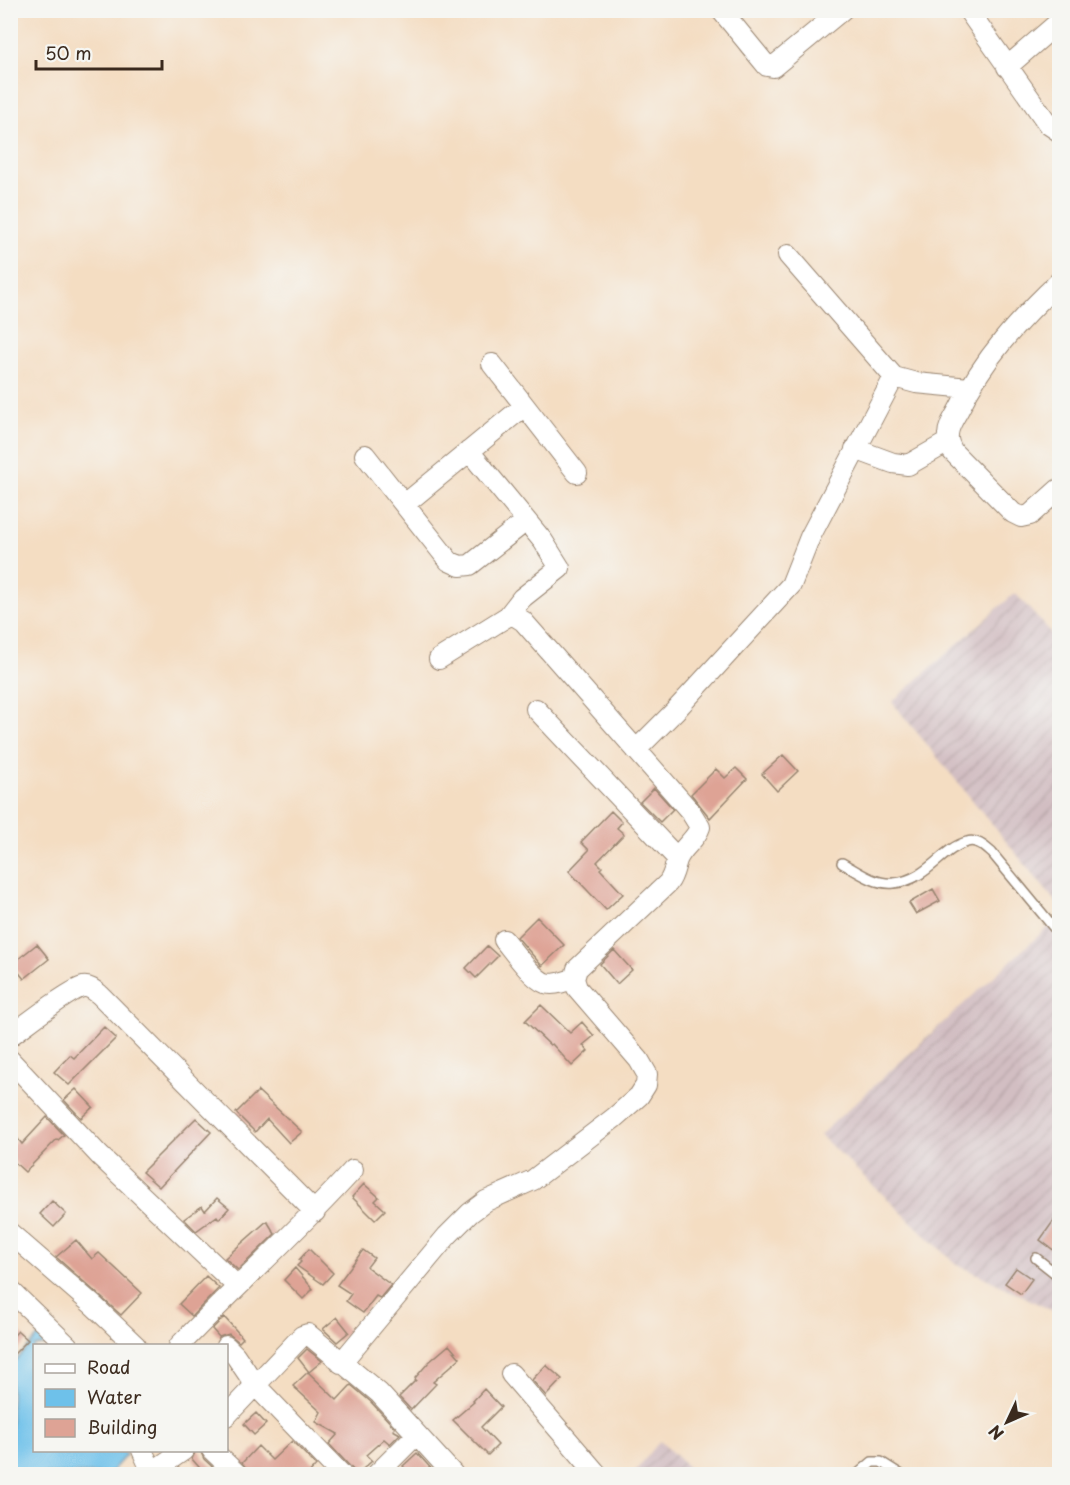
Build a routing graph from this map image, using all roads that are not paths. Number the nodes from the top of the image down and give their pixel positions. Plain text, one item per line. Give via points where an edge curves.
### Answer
1 (721, 10) edge
2 (842, 10) edge
3 (968, 10) edge
4 (1059, 21) edge
5 (1007, 67) junction
6 (1059, 132) edge
7 (788, 255) dead end
8 (1059, 281) edge
9 (492, 364) dead end
10 (894, 377) junction
11 (969, 388) junction
12 (524, 407) junction
13 (948, 442) junction
14 (855, 449) junction
15 (469, 451) junction
16 (365, 455) dead end
17 (577, 473) dead end
18 (1059, 489) edge
19 (405, 504) junction
20 (526, 521) junction
21 (508, 616) junction
22 (439, 659) dead end
23 (536, 709) dead end
24 (636, 750) junction
25 (677, 858) junction
26 (842, 863) dead end
27 (1059, 935) edge
28 (504, 940) dead end
29 (574, 979) junction
30 (10, 1036) edge
31 (10, 1060) edge
32 (353, 1170) dead end
33 (315, 1212) junction
34 (10, 1233) edge
35 (1036, 1258) dead end
36 (1059, 1277) edge
37 (237, 1286) junction
38 (10, 1290) edge
39 (202, 1322) junction
40 (66, 1344) edge
41 (134, 1344) edge
42 (181, 1344) edge
43 (224, 1344) edge
44 (228, 1348) edge
45 (341, 1363) junction
46 (511, 1374) dead end
47 (256, 1386) junction
48 (228, 1414) edge
49 (416, 1435) junction
50 (143, 1452) edge
51 (181, 1452) edge
52 (214, 1452) edge
53 (150, 1473) edge
54 (237, 1474) edge
55 (341, 1474) edge
56 (377, 1474) edge
57 (453, 1474) edge
58 (597, 1474) edge
59 (858, 1474) edge
60 (900, 1474) edge

1 - 2 street via 767,66 773,67
3 - 5 street
4 - 5 street
5 - 6 street via 1048,124
7 - 10 street
8 - 11 street via 1019,320
9 - 12 street
10 - 11 street
10 - 14 street
11 - 13 street via 947,432
12 - 15 street
12 - 17 street
13 - 14 street via 908,465
13 - 18 street via 1021,517 1030,515
14 - 24 street via 810,537 791,585
15 - 19 street
15 - 20 street
16 - 19 street
19 - 20 street via 449,561 460,566 470,565
20 - 21 street via 560,568 522,598
21 - 22 street
21 - 24 street via 523,621
23 - 25 street
24 - 25 street via 700,827
25 - 29 street via 674,876 577,969
26 - 27 lane via 876,882 892,883 930,868 968,841 980,843
28 - 29 street via 544,982
29 - 45 street via 577,988 639,1060 647,1074 646,1085 614,1119 533,1180 470,1212
30 - 33 street via 71,993 90,987
31 - 37 street via 100,1156
32 - 33 street
33 - 37 street
34 - 41 street
35 - 36 lane
37 - 39 street
38 - 40 street
39 - 42 street
39 - 43 street
44 - 47 street
45 - 47 street via 308,1334
45 - 49 street via 379,1393
46 - 58 street
47 - 48 street
47 - 55 street
49 - 56 street
49 - 57 street
50 - 53 street
51 - 53 street
52 - 54 street
59 - 60 lane via 872,1462 881,1462

